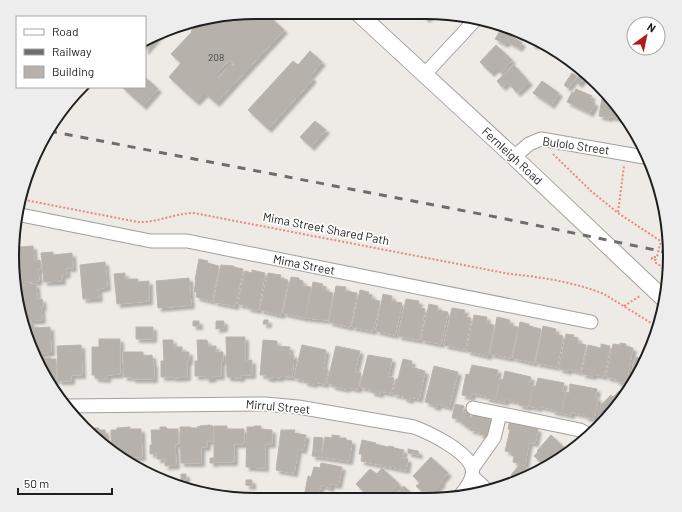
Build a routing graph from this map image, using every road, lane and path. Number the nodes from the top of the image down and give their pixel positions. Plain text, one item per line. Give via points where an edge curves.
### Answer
1 (364, 19) edge
2 (472, 24) edge
3 (424, 75) junction
4 (541, 139) junction
5 (641, 156) edge
6 (514, 157) junction
7 (624, 163) dead end
8 (26, 200) edge
9 (618, 212) junction
10 (23, 215) edge
11 (662, 241) edge
12 (662, 244) edge
13 (662, 267) edge
14 (652, 288) junction
15 (659, 295) edge
16 (624, 306) junction
17 (591, 322) dead end
18 (653, 324) edge
19 (73, 406) edge
20 (473, 408) dead end
21 (500, 414) junction
22 (584, 432) edge
23 (472, 472) junction
24 (483, 486) edge
25 (465, 489) edge

1 - 3 street, Fernleigh Road
2 - 3 street
3 - 6 street, Fernleigh Road
4 - 5 street, Bulolo Street
4 - 6 street, Bulolo Street via 529,144
4 - 9 path via 590,191
6 - 14 street, Fernleigh Road
7 - 9 path
8 - 16 path, Mima Street Shared Path via 138,222 187,213 217,217 567,283 595,290
9 - 11 path
10 - 17 street, Mima Street via 151,241 187,241
12 - 13 path via 660,244 657,257 652,259
14 - 15 street, Fernleigh Road
14 - 16 path
16 - 18 path, Mima Street Shared Path
19 - 23 street, Mirrul Street via 265,404 298,407 414,427 430,433 468,460
20 - 21 street
21 - 22 street
21 - 23 street via 494,438
23 - 24 street, Mirrul Street
23 - 25 street

